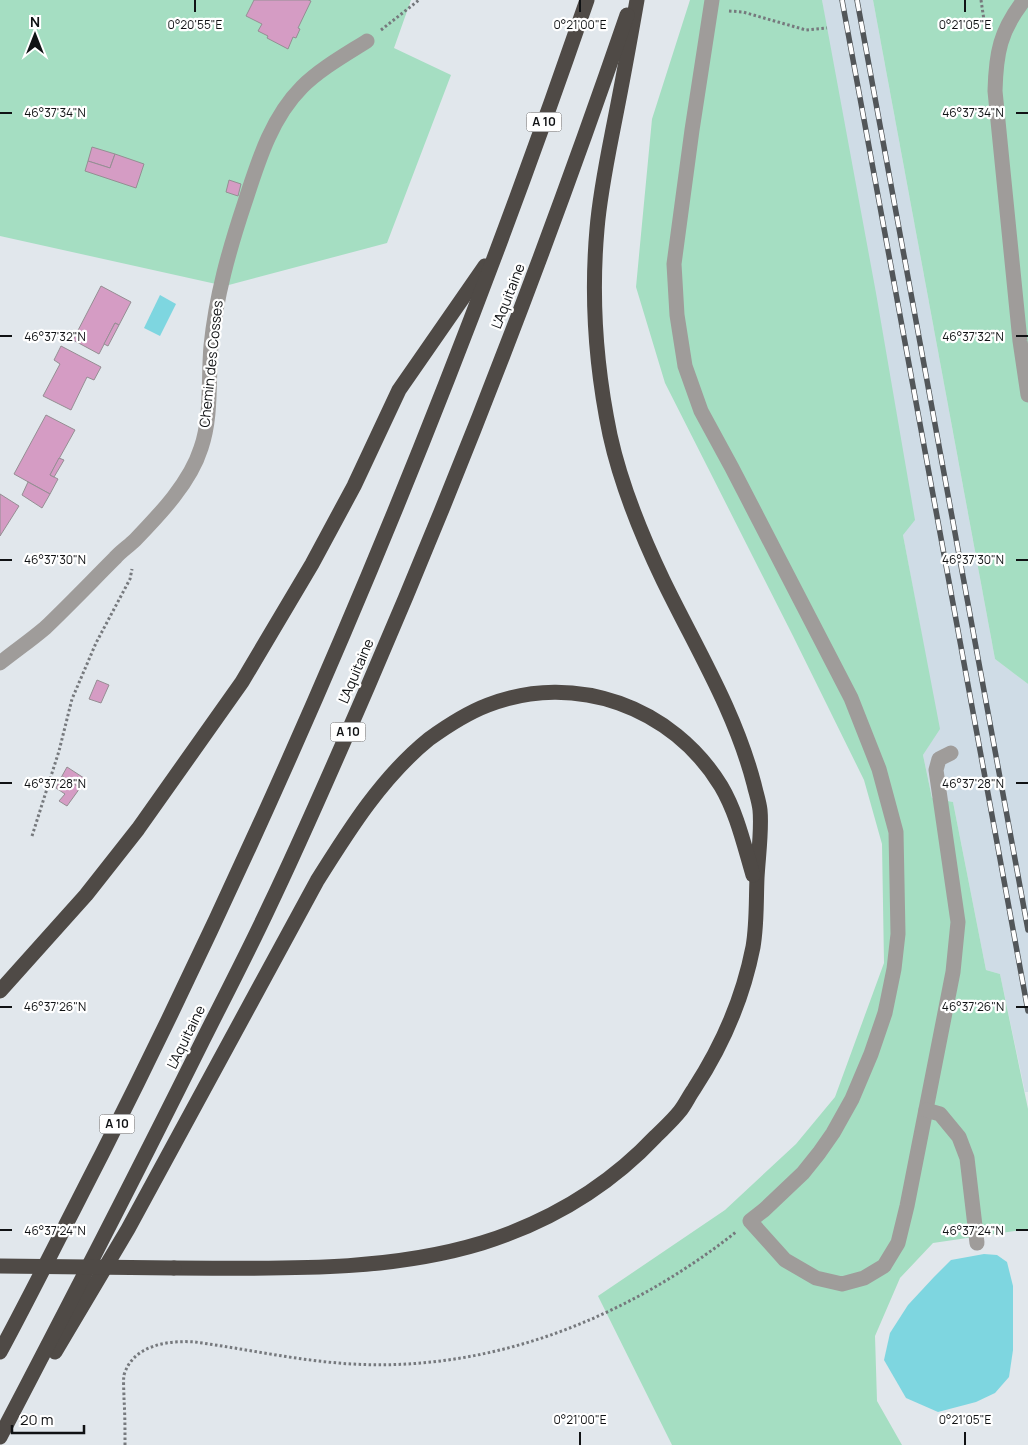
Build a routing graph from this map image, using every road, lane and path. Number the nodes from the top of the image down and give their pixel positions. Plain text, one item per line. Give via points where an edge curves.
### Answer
1 (419, 0) edge
2 (587, 0) edge
3 (632, 0) edge
4 (637, 0) edge
5 (712, 0) edge
6 (1024, 0) edge
7 (730, 11) dead end
8 (827, 28) dead end
9 (367, 41) joint
10 (500, 244) junction
11 (1028, 395) edge
12 (117, 556) junction
13 (0, 662) edge
14 (951, 753) dead end
15 (32, 836) dead end
16 (757, 886) junction
17 (0, 991) edge
18 (926, 1110) junction
19 (750, 1221) junction
20 (977, 1243) dead end
21 (0, 1266) edge
22 (0, 1352) edge
23 (0, 1437) edge
24 (0, 1445) edge
25 (125, 1445) edge

1 - 9 path
2 - 10 highway, L'Aquitaine / A 10
3 - 23 highway, L'Aquitaine / A 10 via 480,416 333,766 269,908 120,1208
4 - 16 highway via 597,227 595,272 601,380 611,437 638,524 733,720 749,766 760,811
5 - 19 street via 674,264 684,366 701,411 850,698 879,769 896,832 896,952 891,990 871,1054 852,1099 819,1153 803,1173
6 - 11 street via 1002,38 996,62 995,91
7 - 8 path via 806,30
9 - 12 street, Chemin des Cosses via 302,87 269,136 231,244 216,307 202,448 194,466 170,500
10 - 17 highway via 399,390 345,503 242,682 138,829 86,895
10 - 22 highway, L'Aquitaine / A 10 via 400,502 294,749 142,1075
12 - 13 street, Chemin des Cosses via 44,629
12 - 15 path via 132,569 130,579 96,643 72,699 60,751
14 - 18 street via 939,759 936,770 958,922 953,972
16 - 21 highway, bridge via 754,943 734,1014 714,1058 680,1111 637,1156 592,1192 539,1222 483,1242 418,1257 354,1265 294,1268
16 - 24 highway via 736,818 721,787 687,742 642,712 586,694 529,694 473,712 428,740 374,797 317,880 128,1228
18 - 19 street via 898,1243 884,1266 864,1278 842,1284 816,1278 785,1260
18 - 20 street via 940,1114 959,1137 967,1158
19 - 25 path via 692,1264 632,1300 572,1329 515,1348 465,1358 404,1364 353,1364 195,1342 162,1343 148,1348 128,1365 124,1377

